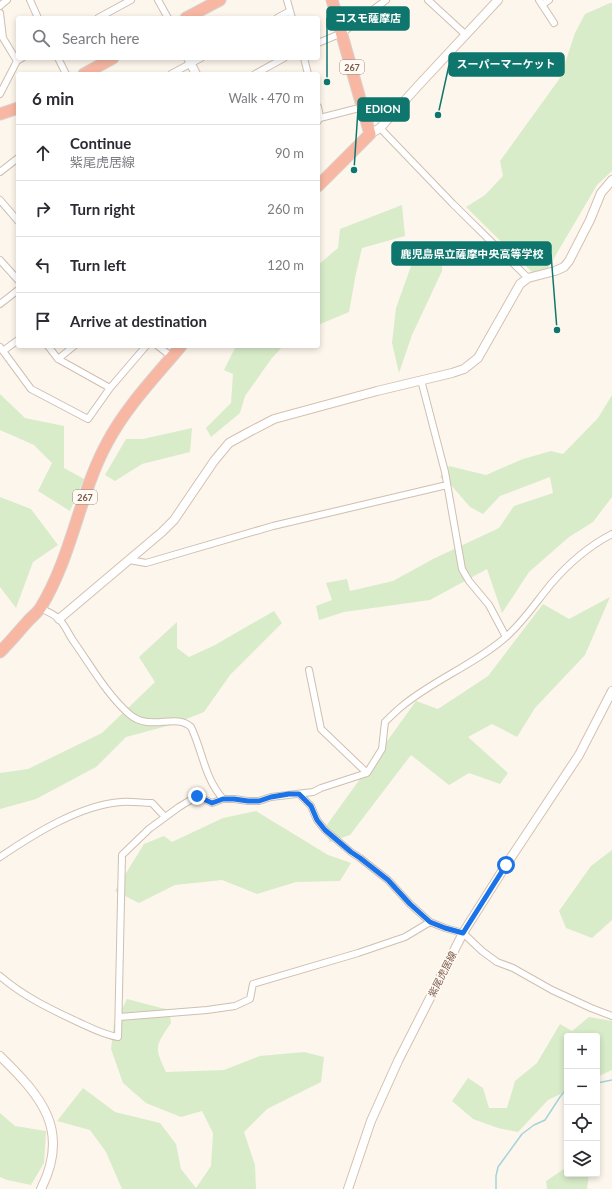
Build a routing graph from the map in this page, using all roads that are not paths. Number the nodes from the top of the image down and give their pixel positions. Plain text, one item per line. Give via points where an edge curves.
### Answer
1 (7, 0) edge
2 (30, 0) edge
3 (158, 0) edge
4 (220, 0) edge
5 (287, 0) edge
6 (332, 0) edge
7 (386, 0) edge
8 (428, 0) edge
9 (498, 0) edge
10 (549, 0) edge
11 (127, 1) edge
12 (540, 2) edge
13 (0, 6) edge
14 (290, 11) junction
15 (0, 13) edge
16 (37, 16) edge
17 (101, 16) edge
18 (167, 16) edge
19 (190, 16) edge
20 (281, 16) edge
21 (291, 16) edge
22 (554, 23) dead end
23 (342, 32) junction
24 (466, 35) junction
25 (320, 42) edge
26 (16, 54) edge
27 (19, 60) edge
28 (59, 60) edge
29 (109, 60) edge
30 (280, 60) edge
31 (304, 60) edge
32 (189, 61) edge
33 (65, 72) edge
34 (88, 72) edge
35 (175, 72) edge
36 (195, 72) edge
37 (259, 72) edge
38 (308, 72) edge
39 (0, 94) edge
40 (364, 107) junction
41 (16, 109) edge
42 (0, 114) edge
43 (320, 120) edge
44 (380, 128) junction
45 (370, 134) junction
46 (16, 160) edge
47 (0, 172) edge
48 (612, 180) edge
49 (320, 184) edge
50 (0, 200) edge
51 (16, 219) edge
52 (0, 260) edge
53 (16, 278) edge
54 (528, 278) junction
55 (16, 292) edge
56 (0, 304) edge
57 (16, 341) edge
58 (50, 348) edge
59 (72, 348) edge
60 (144, 348) edge
61 (161, 348) edge
62 (179, 348) edge
63 (2, 349) edge
64 (172, 357) junction
65 (58, 359) junction
66 (421, 380) junction
67 (110, 388) junction
68 (447, 485) junction
69 (612, 534) edge
70 (129, 560) junction
71 (40, 608) junction
72 (59, 619) junction
73 (506, 637) junction
74 (0, 652) edge
75 (309, 670) dead end
76 (612, 691) edge
77 (367, 773) junction
78 (299, 794) junction
79 (223, 799) junction
80 (165, 817) junction
81 (0, 857) edge
82 (430, 922) junction
83 (463, 933) junction
84 (0, 976) edge
85 (612, 1016) edge
86 (119, 1017) junction
87 (0, 1056) edge
88 (41, 1189) edge
89 (348, 1189) edge

1 - 13 street
2 - 16 street
3 - 18 street
4 - 19 highway
5 - 14 street
6 - 23 highway, 267
7 - 23 street
8 - 24 street
9 - 24 street
10 - 12 street
11 - 17 street
12 - 22 street
14 - 20 street
14 - 21 street
15 - 26 street via 3,38
23 - 25 street
23 - 40 highway, 267
24 - 44 street
27 - 39 street
28 - 33 street
29 - 34 highway
30 - 37 street
31 - 38 street
32 - 35 street
32 - 36 street
40 - 43 street
40 - 45 highway, 267
41 - 42 highway
44 - 45 street
44 - 54 street
45 - 49 highway
46 - 47 street
48 - 54 street via 602,193 564,267
50 - 51 street
52 - 53 street
54 - 66 street via 520,284 478,358 464,369
55 - 56 street
57 - 63 street
58 - 65 street
59 - 65 street
60 - 67 street
61 - 64 street
62 - 64 highway, 267
63 - 67 street via 31,389 88,419
64 - 71 highway, 267 via 123,417 106,444 61,566
65 - 67 street
66 - 68 street
66 - 70 street via 274,419 229,444 209,467 174,520
68 - 70 street via 273,526 146,564
68 - 73 street via 462,569 488,605
69 - 73 street via 598,541 571,563
70 - 72 street
71 - 72 street
71 - 74 highway, 267
72 - 79 street via 102,683 128,714 142,722 168,721 192,727 207,773 215,790
73 - 77 street via 401,707 385,722 382,749
75 - 77 street via 321,729
76 - 83 street, 紫尾虎居線 via 579,755
77 - 78 street via 313,792
78 - 79 street via 253,801
78 - 82 street via 311,806 325,830 388,880
79 - 80 street via 212,803 197,796
80 - 81 street via 152,803 122,802 93,807 52,825
80 - 86 street via 149,828 122,855
82 - 83 street
82 - 86 street via 405,937 253,984 250,999 235,1006
83 - 85 street via 497,962
83 - 89 street, 紫尾虎居線 via 392,1074 371,1121
84 - 86 street via 23,994 107,1036 118,1037
87 - 88 street via 34,1092 51,1124 54,1139 52,1160

